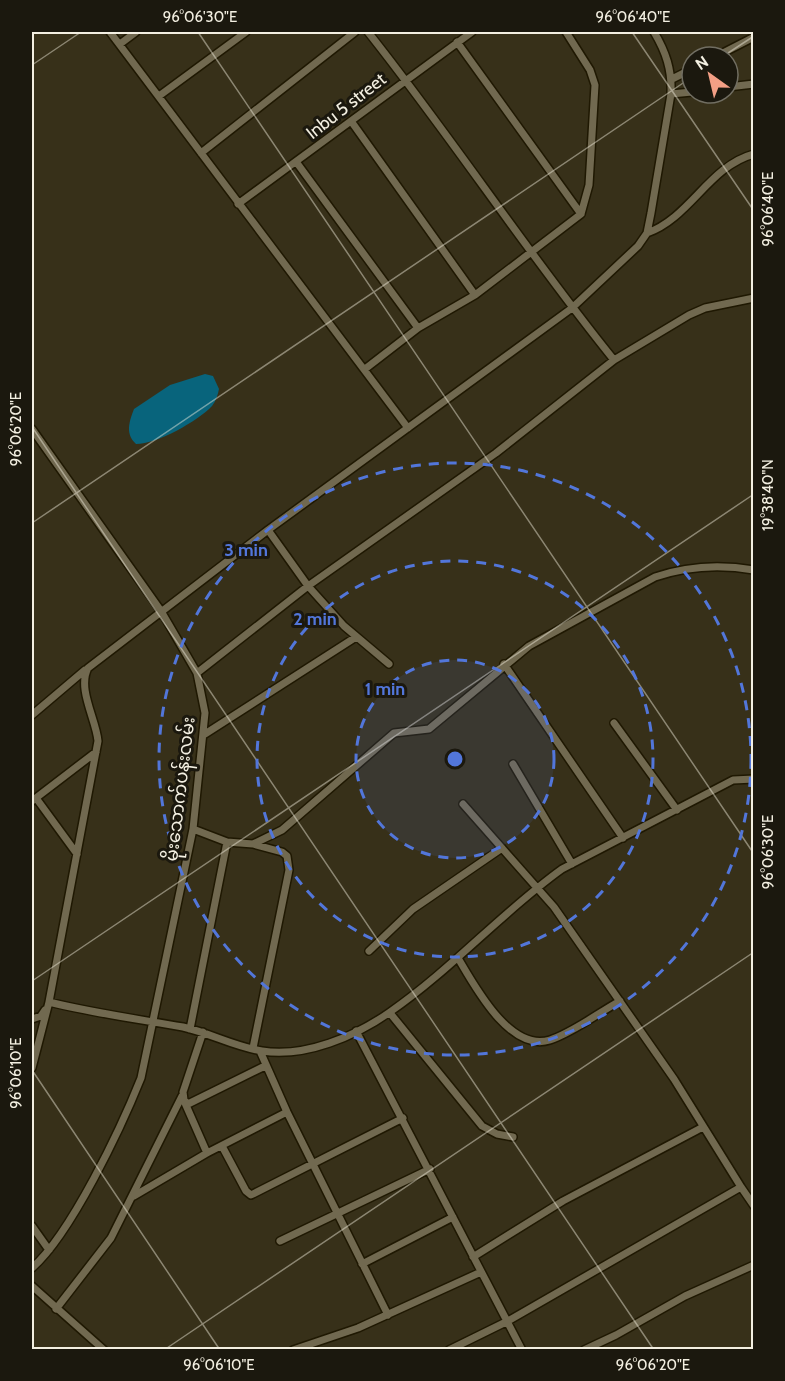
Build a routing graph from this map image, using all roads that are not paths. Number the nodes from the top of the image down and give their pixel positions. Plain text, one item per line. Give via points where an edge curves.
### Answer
1 (110, 32) edge
2 (136, 32) edge
3 (246, 32) edge
4 (355, 32) edge
5 (368, 32) edge
6 (472, 32) edge
7 (566, 32) edge
8 (654, 32) edge
9 (753, 37) edge
10 (457, 42) junction
11 (120, 44) junction
12 (738, 45) edge
13 (680, 75) edge
14 (406, 79) junction
15 (672, 79) junction
16 (680, 93) edge
17 (671, 94) junction
18 (159, 96) junction
19 (351, 121) junction
20 (201, 153) junction
21 (753, 154) edge
22 (297, 163) junction
23 (238, 204) junction
24 (581, 214) junction
25 (647, 233) junction
26 (531, 253) junction
27 (476, 295) junction
28 (753, 298) edge
29 (572, 308) junction
30 (418, 328) junction
31 (614, 360) junction
32 (365, 369) junction
33 (408, 428) junction
34 (32, 429) edge
35 (268, 530) junction
36 (753, 570) edge
37 (308, 585) junction
38 (161, 611) junction
39 (356, 637) junction
40 (389, 664) dead end
41 (504, 664) junction
42 (88, 668) junction
43 (197, 673) junction
44 (32, 715) edge
45 (614, 723) dead end
46 (205, 734) junction
47 (96, 752) junction
48 (513, 764) dead end
49 (753, 779) edge
50 (34, 800) edge
51 (463, 804) dead end
52 (677, 810) junction
53 (193, 829) junction
54 (623, 838) junction
55 (227, 842) junction
56 (253, 844) junction
57 (502, 848) junction
58 (77, 854) junction
59 (572, 864) junction
60 (537, 887) junction
61 (369, 951) dead end
62 (458, 958) junction
63 (620, 1000) junction
64 (48, 1002) junction
65 (390, 1012) junction
66 (32, 1019) edge
67 (154, 1022) junction
68 (190, 1029) junction
69 (356, 1031) junction
70 (203, 1032) junction
71 (257, 1049) junction
72 (265, 1066) junction
73 (32, 1068) edge
74 (183, 1098) junction
75 (287, 1112) junction
76 (404, 1118) junction
77 (703, 1126) junction
78 (513, 1137) dead end
79 (222, 1146) junction
80 (207, 1153) junction
81 (313, 1165) junction
82 (430, 1169) junction
83 (741, 1187) junction
84 (134, 1196) junction
85 (753, 1206) edge
86 (338, 1214) junction
87 (453, 1217) junction
88 (32, 1226) edge
89 (280, 1241) dead end
90 (49, 1250) junction
91 (473, 1257) junction
92 (362, 1264) junction
93 (753, 1265) edge
94 (32, 1268) edge
95 (481, 1272) junction
96 (32, 1286) edge
97 (56, 1310) junction
98 (388, 1315) junction
99 (508, 1321) junction
100 (104, 1350) edge
101 (293, 1350) edge
102 (448, 1350) edge
103 (522, 1350) edge
104 (584, 1350) edge

1 - 11 street
2 - 11 street
3 - 18 street
4 - 20 street
5 - 14 street
6 - 10 street, Inbu 5 street
7 - 24 street via 591,70 596,85 589,185
8 - 15 street via 668,60
9 - 12 street
10 - 14 street, Inbu 5 street
10 - 24 street
11 - 18 street
13 - 15 street
14 - 19 street, Inbu 5 street
14 - 26 street
15 - 17 street
16 - 17 street
17 - 25 street
18 - 20 street
19 - 22 street, Inbu 5 street
19 - 27 street
20 - 23 street
21 - 25 street via 736,159 666,225
22 - 23 street, Inbu 5 street
22 - 30 street
23 - 32 street
24 - 26 street
25 - 29 street via 622,264
26 - 27 street
26 - 29 street
27 - 30 street
28 - 31 street via 689,315
29 - 31 street
29 - 33 street
30 - 32 street
31 - 37 street via 496,453
32 - 33 street
33 - 35 street
34 - 38 street, မိုးသောက်ပန်းလမ်း
35 - 37 street
35 - 38 street
36 - 41 street via 699,567 666,573 529,645
37 - 39 street
37 - 43 street
38 - 42 street
38 - 43 street, မိုးသောက်ပန်းလမ်း
39 - 40 street
39 - 46 street
41 - 54 street
41 - 56 street via 429,729 394,733 282,830
42 - 44 street
42 - 47 street via 84,684 97,726
43 - 46 street, မိုးသောက်ပန်းလမ်း
45 - 52 street
46 - 53 street, မိုးသောက်ပန်းလမ်း
47 - 50 street
47 - 58 street
48 - 59 street
49 - 52 street via 733,780
50 - 58 street
51 - 57 street
52 - 54 street
53 - 55 street
53 - 67 street, မိုးသောက်ပန်းလမ်း
54 - 59 street
55 - 56 street
55 - 68 street
56 - 71 street via 282,852 289,863
57 - 60 street
57 - 61 street via 413,909
58 - 64 street
59 - 60 street
60 - 62 street
60 - 63 street
62 - 63 street via 486,1005 502,1022 535,1040 552,1040
62 - 65 street
63 - 77 street
64 - 66 street via 41,1016
64 - 67 street
64 - 73 street
65 - 69 street
65 - 78 street via 482,1126
67 - 68 street
67 - 90 street, မိုးသောက်ပန်းလမ်း via 141,1077 129,1107
68 - 70 street
69 - 71 street via 324,1044 291,1050
69 - 76 street
70 - 71 street
70 - 74 street
71 - 72 street
72 - 74 street via 190,1104
72 - 75 street
74 - 80 street
74 - 84 street
75 - 79 street
75 - 81 street
76 - 81 street
76 - 82 street
77 - 83 street
77 - 91 street via 572,1196
79 - 80 street
79 - 81 street via 251,1195
80 - 84 street
81 - 86 street
82 - 86 street
82 - 87 street
83 - 85 street
83 - 99 street
84 - 97 street via 111,1238
86 - 89 street
86 - 92 street
87 - 91 street
87 - 92 street
88 - 90 street
90 - 94 street, မိုးသောက်ပန်းလမ်း
91 - 95 street
92 - 98 street
93 - 104 street
95 - 98 street
95 - 99 street
96 - 97 street
97 - 100 street
98 - 101 street
99 - 102 street
99 - 103 street

